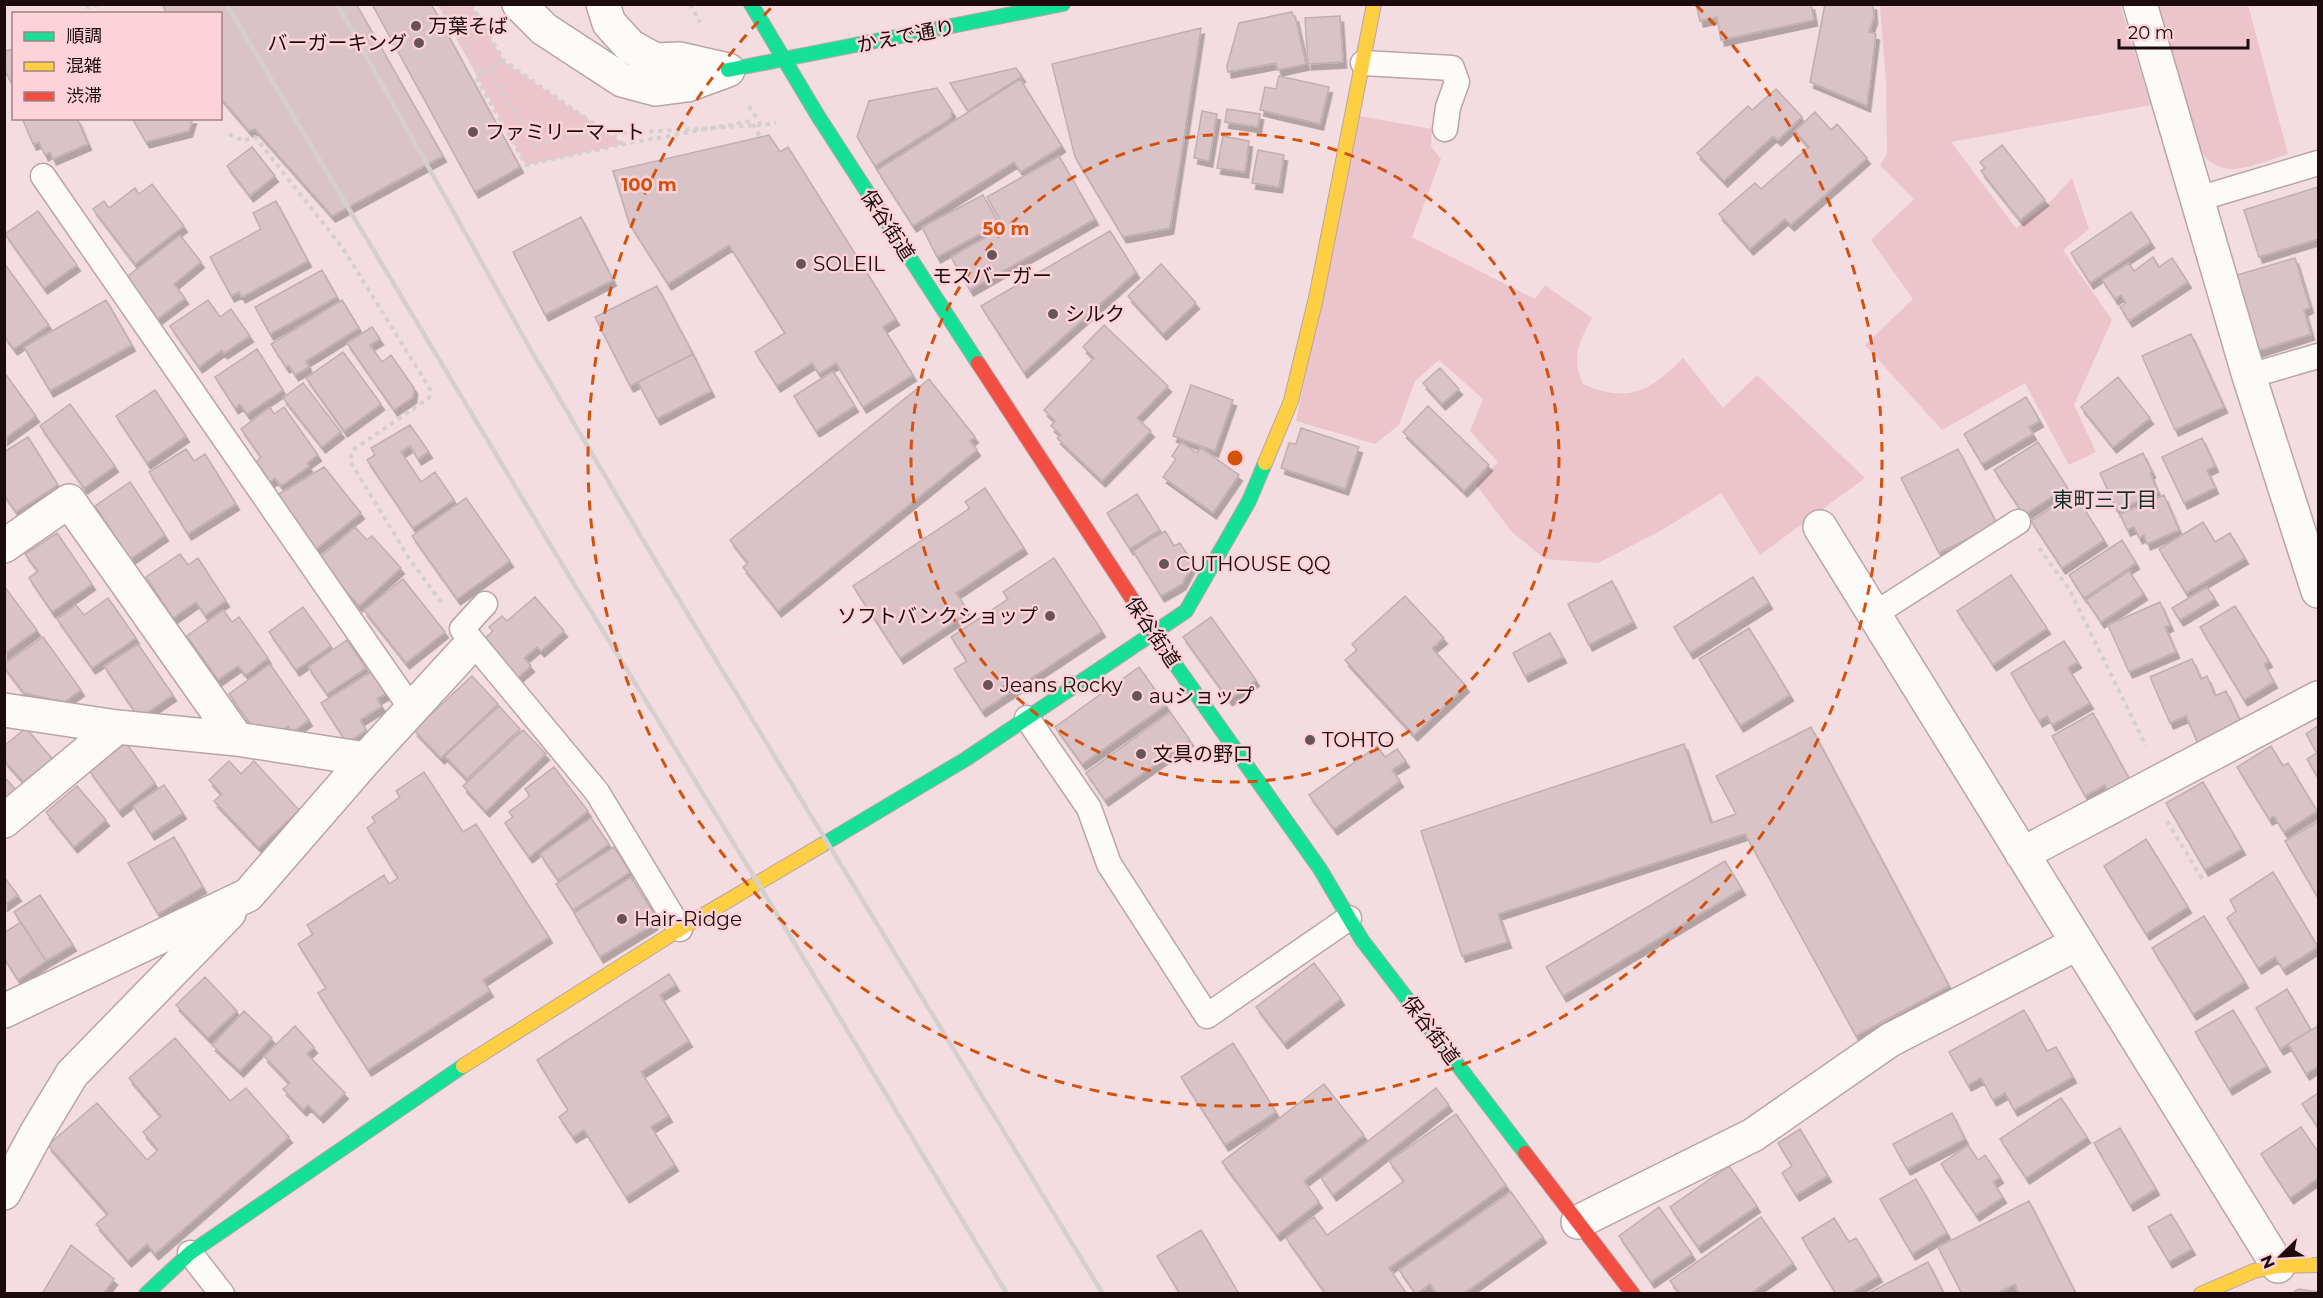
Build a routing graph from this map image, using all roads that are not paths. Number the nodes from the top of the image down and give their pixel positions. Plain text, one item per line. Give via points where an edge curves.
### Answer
1 (519, 4) edge
2 (603, 4) edge
3 (751, 4) edge
4 (1063, 4) edge
5 (1374, 4) edge
6 (2140, 4) edge
7 (1038, 7) edge
8 (783, 58) junction
9 (1362, 63) junction
10 (728, 70) junction
11 (1445, 129) dead end
12 (2319, 163) edge
13 (43, 176) dead end
14 (2198, 199) junction
15 (2319, 356) edge
16 (2249, 376) junction
17 (2018, 522) road end
18 (1820, 527) dead end
19 (4, 546) edge
20 (2319, 591) edge
21 (485, 604) dead end
22 (1873, 615) junction
23 (1153, 633) junction
24 (467, 641) junction
25 (2319, 698) edge
26 (8, 706) edge
27 (413, 711) junction
28 (1027, 718) junction
29 (117, 727) junction
30 (237, 740) junction
31 (366, 759) junction
32 (4, 821) edge
33 (2022, 854) junction
34 (248, 895) junction
35 (1349, 918) junction
36 (680, 929) junction
37 (2078, 944) junction
38 (8, 1002) edge
39 (4, 1193) edge
40 (1578, 1222) junction
41 (190, 1253) junction
42 (2319, 1265) edge
43 (2278, 1266) junction
44 (146, 1293) edge
45 (222, 1293) edge
46 (1633, 1293) edge
47 (2201, 1293) edge

1 - 10 street via 544,29 622,80 656,89 687,85
2 - 10 street via 609,23 630,46 655,60 680,59
3 - 8 street, 保谷街道
4 - 7 street, かえで通り
5 - 9 street
6 - 14 street
7 - 8 street, かえで通り
8 - 10 street, かえで通り
8 - 23 street, 保谷街道
9 - 11 lane via 1452,68 1457,82
9 - 23 street via 1316,298 1291,401 1249,501 1194,600
12 - 14 lane
13 - 27 lane
14 - 16 street
15 - 16 lane
16 - 20 street
17 - 22 lane
18 - 22 street
19 - 30 street via 69,501
21 - 24 lane
22 - 33 street
23 - 28 street
23 - 35 street, 保谷街道 via 1320,869
24 - 27 street
24 - 36 lane via 597,792
25 - 33 street
26 - 29 street
27 - 31 street
28 - 35 lane via 1089,808 1109,864 1207,1016
28 - 36 street via 966,759
29 - 30 street
29 - 32 street
30 - 31 street
31 - 34 street
33 - 37 street
34 - 38 street
34 - 39 street via 72,1074
35 - 40 street, 保谷街道
36 - 41 street via 442,1079
37 - 40 street via 1890,1040 1753,1135
37 - 43 street
40 - 46 street, 保谷街道
41 - 44 street
41 - 45 lane
42 - 43 street
43 - 47 street via 2253,1271

